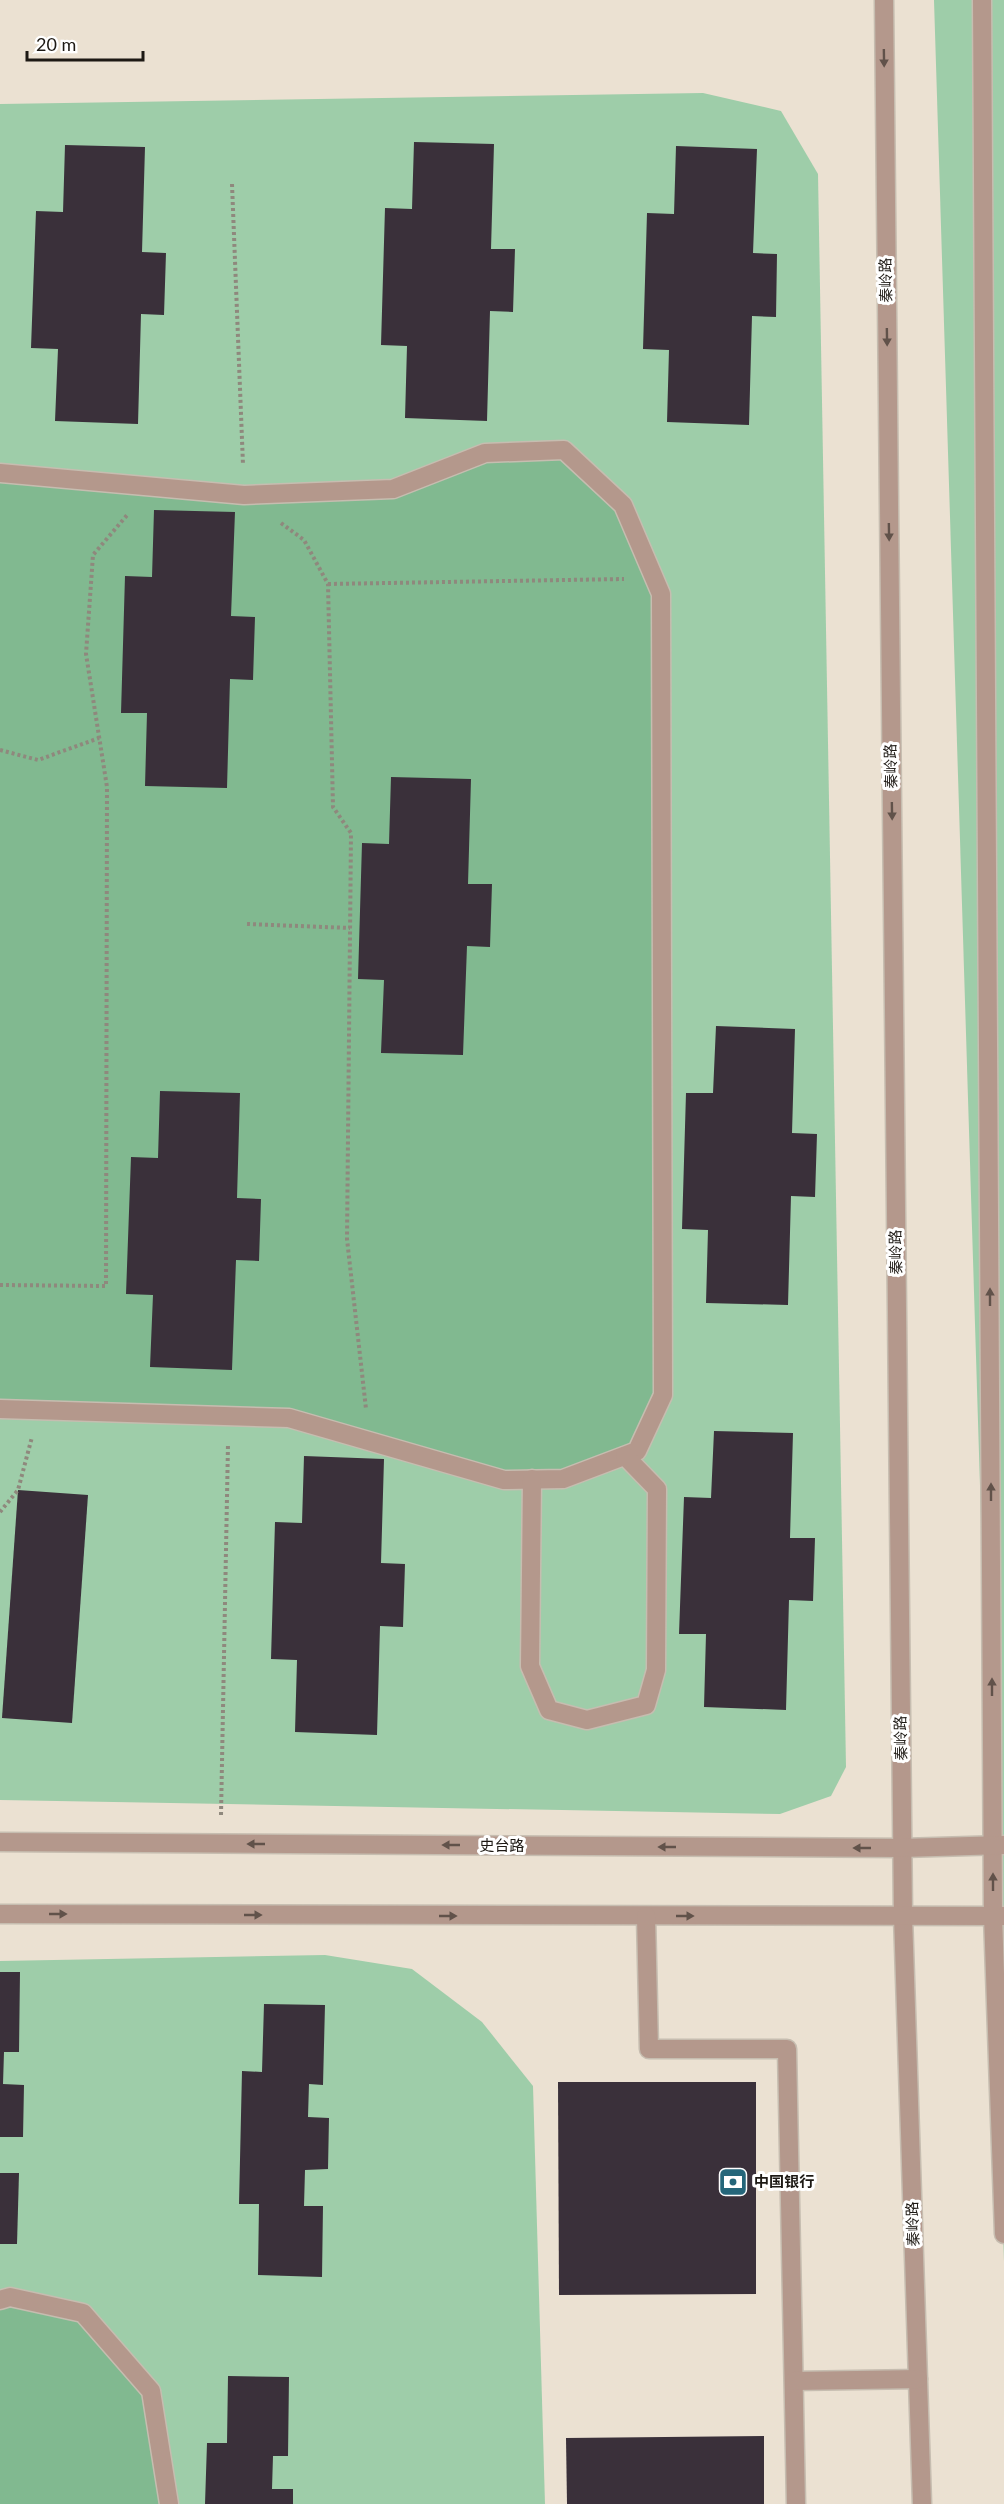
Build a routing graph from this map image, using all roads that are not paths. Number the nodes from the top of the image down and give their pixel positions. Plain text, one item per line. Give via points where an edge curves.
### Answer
1 (884, 0) edge
2 (982, 0) edge
3 (0, 473) edge
4 (0, 1409) edge
5 (625, 1455) junction
6 (532, 1479) junction
7 (0, 1842) edge
8 (998, 1845) edge
9 (902, 1848) junction
10 (0, 1914) edge
11 (646, 1916) junction
12 (903, 1916) junction
13 (999, 1916) edge
14 (1004, 2234) edge
15 (0, 2300) edge
16 (918, 2379) junction
17 (794, 2381) junction
18 (169, 2504) edge
19 (796, 2504) edge
20 (922, 2504) edge

1 -> 9 street, 秦岭路
8 -> 2 street
3 - 5 street via 244,495 393,489 485,453 564,450 623,504 661,594 663,1395 637,1451
4 - 6 street via 289,1418 504,1480
5 - 6 street via 563,1479
5 - 6 street via 657,1489 656,1670 646,1705 587,1720 549,1710 530,1666
9 -> 7 street, 史台路
8 - 9 street, 史台路
13 -> 8 street
9 - 12 street, 秦岭路
10 -> 11 street
11 -> 12 street
11 - 17 street via 649,2049 787,2049
12 - 13 street
12 - 16 street, 秦岭路
13 - 14 street
15 - 18 street via 9,2296 83,2313 151,2391
16 - 17 street
16 - 20 street, 秦岭路
17 - 19 street

